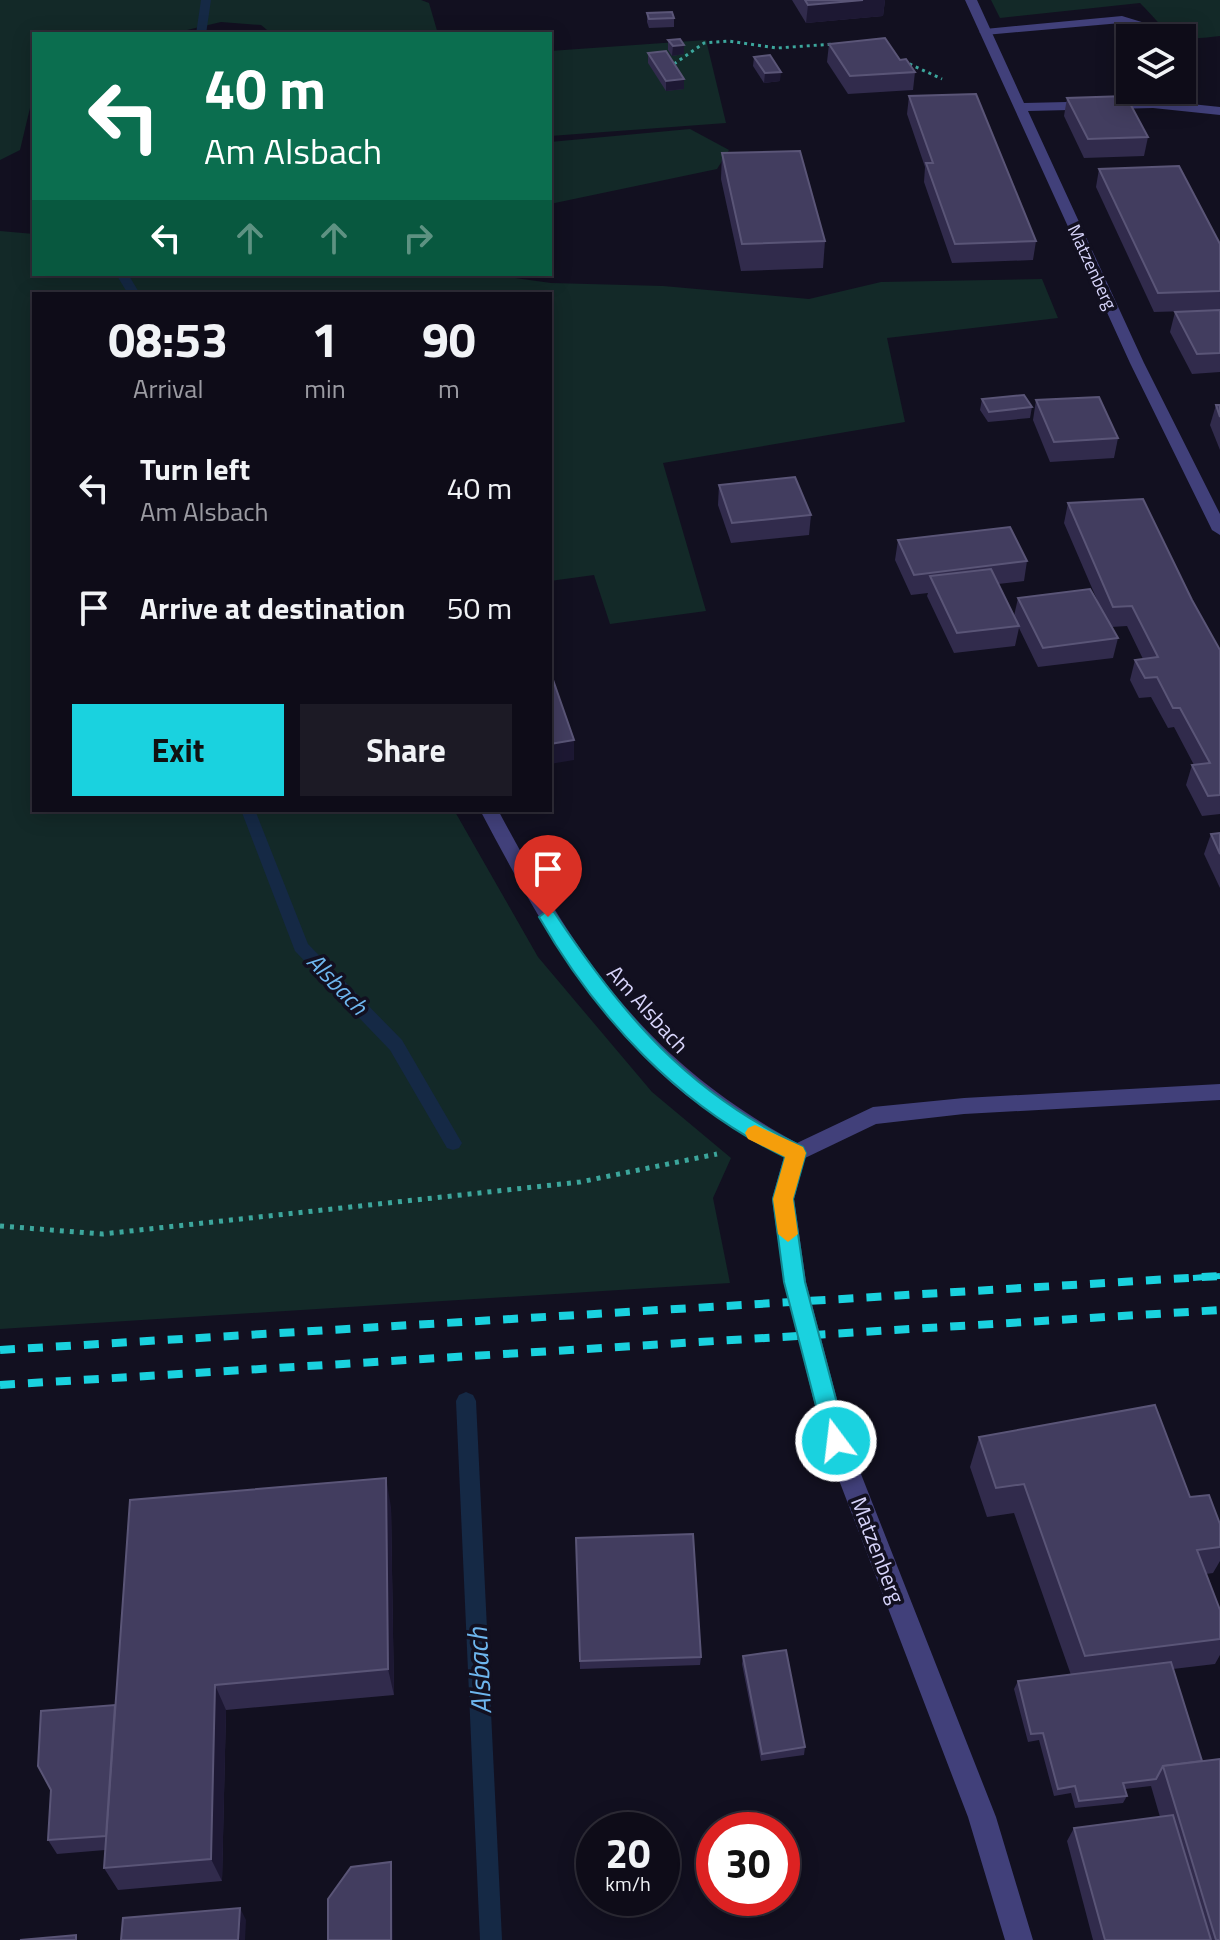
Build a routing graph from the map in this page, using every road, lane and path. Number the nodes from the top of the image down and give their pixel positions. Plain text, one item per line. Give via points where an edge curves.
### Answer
1 (971, 0) edge
2 (1138, 24) edge
3 (985, 32) junction
4 (837, 44) edge
5 (891, 55) edge
6 (674, 64) edge
7 (942, 79) dead end
8 (1020, 107) junction
9 (1220, 111) edge
10 (1220, 530) edge
11 (490, 812) edge
12 (1220, 1092) edge
13 (746, 1129) junction
14 (796, 1153) junction
15 (0, 1226) edge
16 (1019, 1940) edge

1 - 3 street, Matzenberg
2 - 3 street via 1122,19
3 - 8 street, Matzenberg
4 - 6 path via 777,48 704,43
5 - 7 path
8 - 9 street via 1153,104
8 - 10 street, Matzenberg
11 - 13 street, Am Alsbach via 531,892 597,991 679,1080
12 - 14 street via 873,1116
13 - 14 street, Am Alsbach
13 - 15 path via 720,1153 580,1182 103,1234
14 - 16 street, Matzenberg via 783,1199 795,1282 836,1441 982,1817

